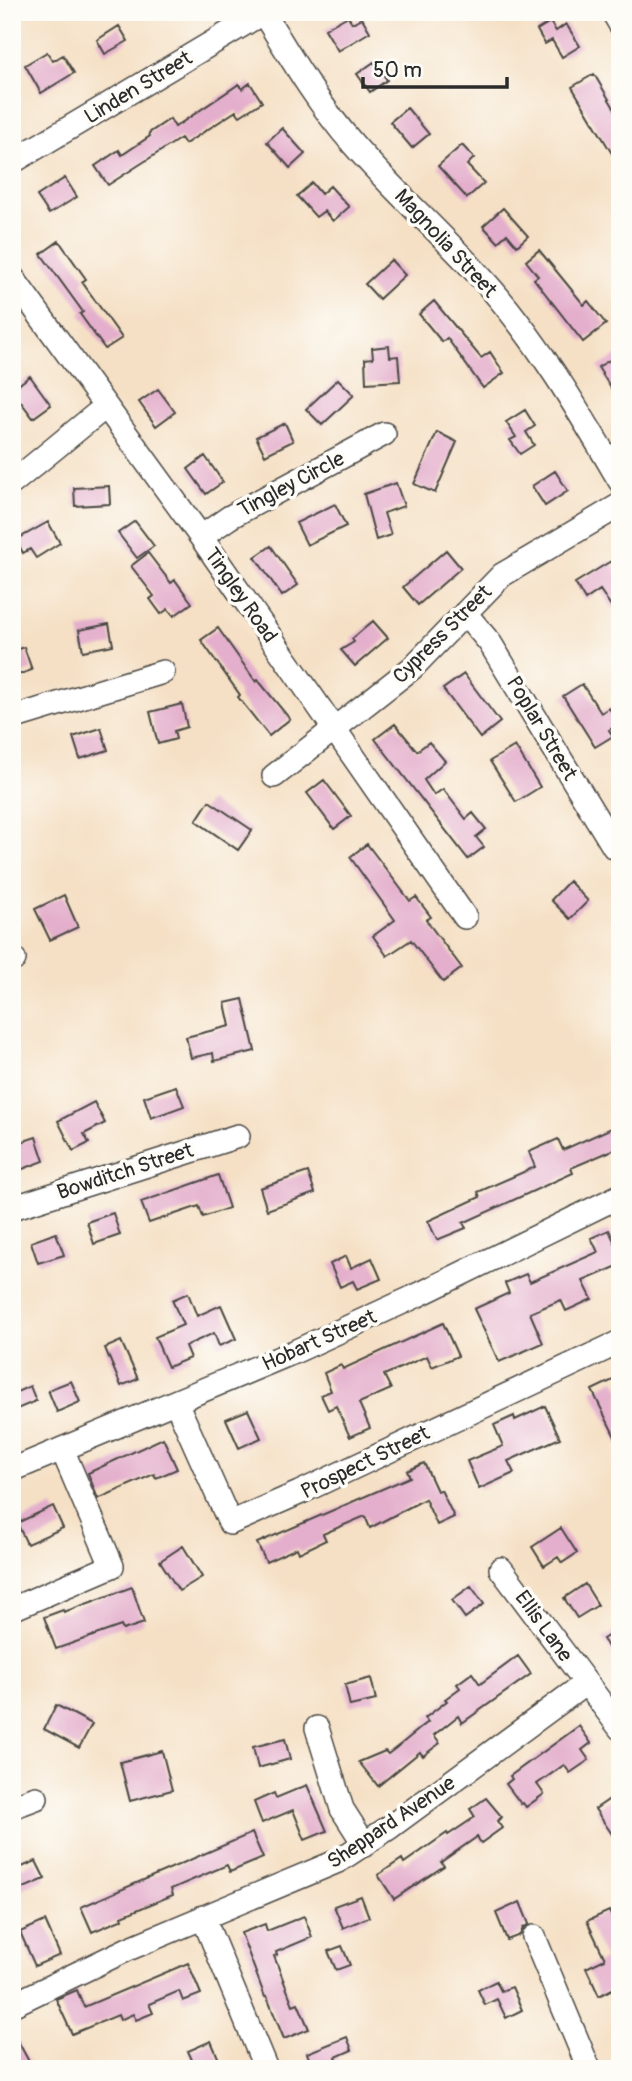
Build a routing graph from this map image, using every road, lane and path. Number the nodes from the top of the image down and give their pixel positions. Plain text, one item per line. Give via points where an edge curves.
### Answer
1 (264, 12) edge
2 (613, 12) edge
3 (620, 24) edge
4 (12, 162) edge
5 (12, 277) edge
6 (105, 407) junction
7 (384, 434) dead end
8 (620, 481) edge
9 (12, 483) edge
10 (620, 505) edge
11 (201, 537) junction
12 (465, 613) junction
13 (163, 672) dead end
14 (12, 718) edge
15 (334, 730) junction
16 (275, 776) dead end
17 (614, 847) dead end
18 (465, 917) dead end
19 (237, 1136) dead end
20 (620, 1196) edge
21 (12, 1208) edge
22 (620, 1342) edge
23 (176, 1402) junction
24 (62, 1449) junction
25 (12, 1470) edge
26 (501, 1569) dead end
27 (12, 1609) edge
28 (586, 1682) junction
29 (317, 1728) dead end
30 (620, 1728) edge
31 (36, 1798) dead end
32 (12, 1807) edge
33 (365, 1845) junction
34 (203, 1917) junction
35 (534, 1937) dead end
36 (12, 2005) edge
37 (266, 2069) edge
38 (589, 2069) edge

1 - 4 street, Linden Street
1 - 8 street, Magnolia Street via 342,132 516,320 559,379
2 - 3 street
5 - 6 street, Tingley Road
6 - 9 street
6 - 11 street, Tingley Road
7 - 11 street, Tingley Circle
10 - 12 street, Cypress Street via 502,575
11 - 15 street, Tingley Road
12 - 15 street, Cypress Street via 412,668
12 - 17 street, Poplar Street via 490,643
13 - 14 street
15 - 16 street, Cypress Street
15 - 18 street, Tingley Road
19 - 21 street, Bowditch Street
20 - 23 street, Hobart Street via 376,1315
22 - 23 street, Prospect Street via 230,1523
23 - 24 street, Hobart Street
24 - 25 street, Hobart Street
24 - 27 street via 112,1566
26 - 28 street, Ellis Lane
28 - 30 street
28 - 33 street, Sheppard Avenue
29 - 33 street via 342,1809
31 - 32 street
33 - 34 street, Sheppard Avenue via 314,1873
34 - 36 street, Sheppard Avenue
34 - 37 street
35 - 38 street

